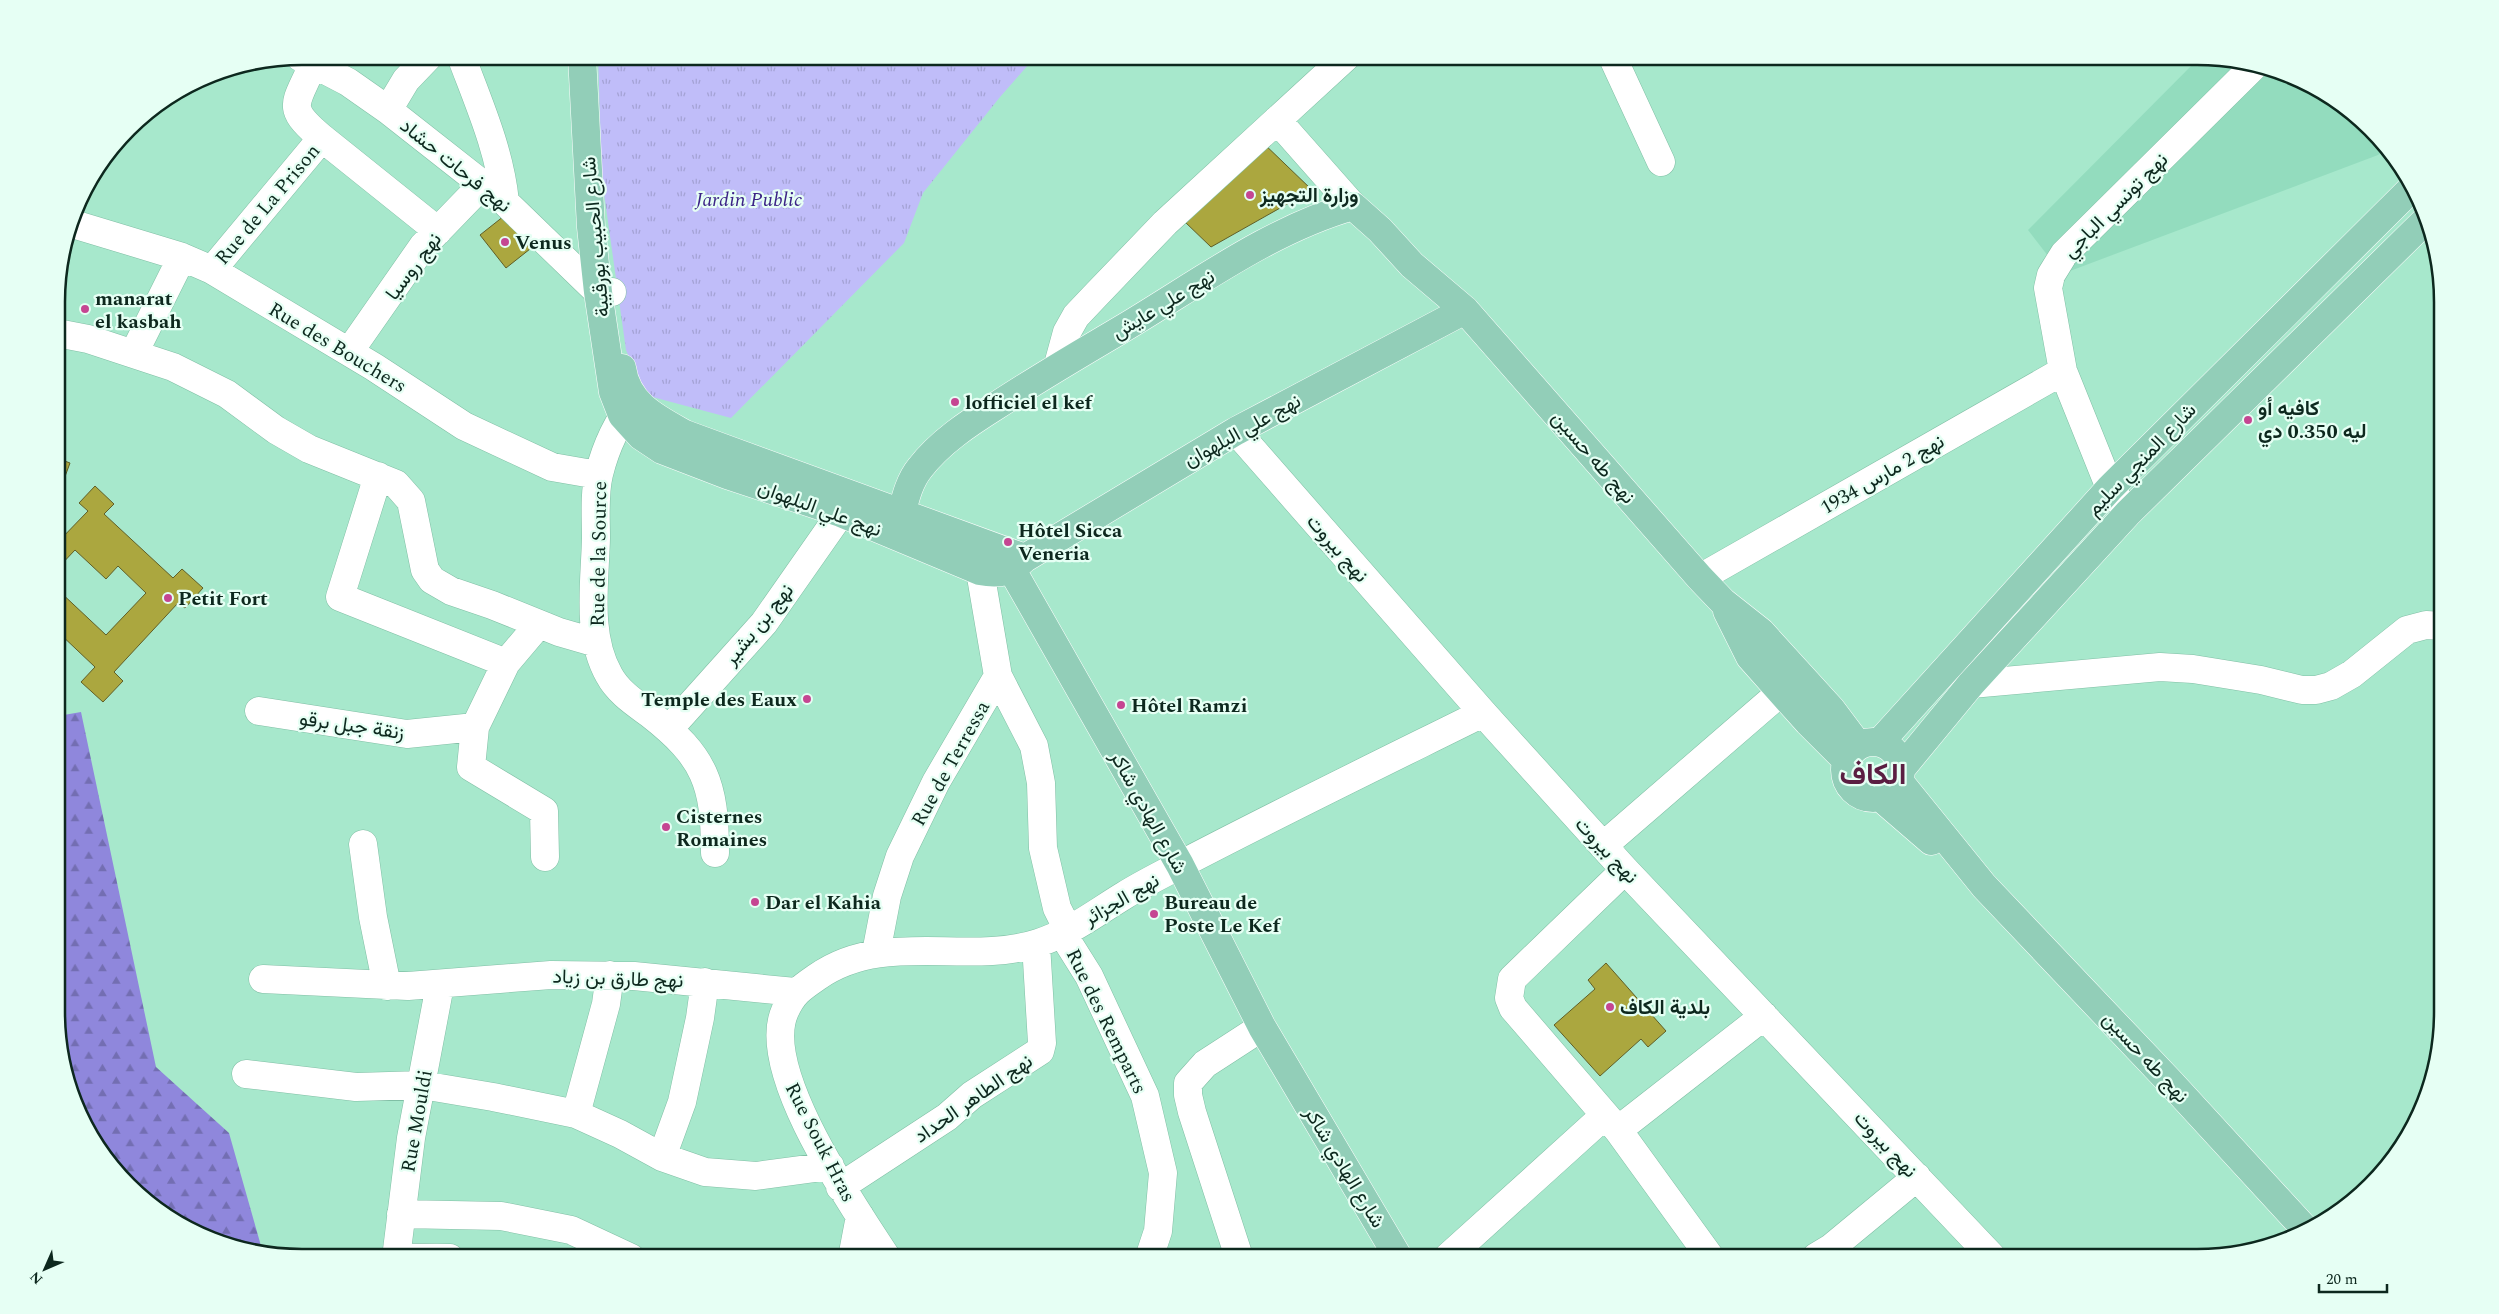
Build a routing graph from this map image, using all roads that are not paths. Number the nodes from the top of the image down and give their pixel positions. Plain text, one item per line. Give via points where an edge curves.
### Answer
1 (306, 65) edge
2 (316, 65) edge
3 (420, 65) edge
4 (464, 65) edge
5 (582, 65) edge
6 (593, 65) edge
7 (1337, 65) edge
8 (1616, 65) edge
9 (2249, 71) edge
10 (388, 110) junction
11 (1278, 120) junction
12 (322, 138) junction
13 (1661, 162) dead end
14 (482, 184) junction
15 (2407, 193) edge
16 (506, 202) junction
17 (1353, 206) junction
18 (2421, 225) edge
19 (78, 226) edge
20 (438, 231) junction
21 (182, 257) junction
22 (212, 270) junction
23 (605, 292) junction
24 (1465, 310) junction
25 (65, 335) edge
26 (349, 352) junction
27 (134, 353) junction
28 (1058, 365) junction
29 (2063, 371) junction
30 (629, 408) junction
31 (1236, 431) junction
32 (598, 475) junction
33 (378, 476) junction
34 (2110, 488) junction
35 (841, 513) junction
36 (2128, 513) junction
37 (899, 524) junction
38 (1014, 560) junction
39 (980, 571) junction
40 (1700, 578) junction
41 (1723, 602) junction
42 (539, 624) junction
43 (2434, 626) edge
44 (597, 643) junction
45 (506, 663) junction
46 (998, 676) junction
47 (1971, 684) junction
48 (1781, 692) junction
49 (259, 711) dead end
50 (1482, 713) junction
51 (475, 727) junction
52 (669, 729) junction
53 (1861, 749) junction
54 (1893, 782) junction
55 (363, 844) dead end
56 (1603, 846) junction
57 (715, 853) dead end
58 (545, 857) dead end
59 (1180, 865) junction
60 (1625, 870) junction
61 (1065, 932) junction
62 (1036, 944) junction
63 (876, 953) junction
64 (610, 975) junction
65 (263, 979) dead end
66 (705, 982) junction
67 (440, 984) junction
68 (387, 986) junction
69 (795, 992) junction
70 (1764, 1016) junction
71 (1262, 1027) junction
72 (246, 1074) dead end
73 (422, 1085) junction
74 (576, 1114) junction
75 (1611, 1123) junction
76 (662, 1157) junction
77 (835, 1176) junction
78 (1917, 1177) junction
79 (401, 1214) junction
80 (860, 1216) junction
81 (2302, 1225) edge
82 (397, 1249) edge
83 (612, 1249) edge
84 (854, 1249) edge
85 (881, 1249) edge
86 (1152, 1249) edge
87 (1236, 1249) edge
88 (1393, 1249) edge
89 (1459, 1249) edge
90 (1704, 1249) edge
91 (1829, 1249) edge
92 (1984, 1249) edge

1 - 12 street, Rue de La Prison via 296,104 297,113 302,122
2 - 10 street, نهج فرحات حشاد
3 - 10 street via 406,80
4 - 16 street via 495,150
5 - 23 main road, شارع الحبيب بورقيبة via 591,227
6 - 23 main road, شارع الحبيب بورقيبة
7 - 11 street
8 - 13 street
9 - 29 street, نهج تونسي الباجي via 2057,263 2048,288
10 - 14 street, نهج فرحات حشاد
11 - 17 street
11 - 28 street via 1166,223 1076,316 1067,332
12 - 20 street
12 - 22 street, Rue de La Prison
14 - 16 street, نهج فرحات حشاد
14 - 20 street, نهج روسيا
15 - 34 main road, شارع المنجي سليم
16 - 23 street, نهج فرحات حشاد
17 - 24 main road via 1412,266
17 - 28 main road, نهج علي عايش via 1298,226
18 - 36 main road, شارع المنجي سليم
19 - 21 street, Rue des Bouchers
20 - 26 street, نهج روسيا via 414,257 394,291
21 - 22 street, Rue des Bouchers
21 - 27 street
22 - 26 street, Rue des Bouchers
23 - 30 main road, شارع الحبيب بورقيبة
24 - 31 main road, نهج علي البلهوان
24 - 40 main road, نهج طه حسين
25 - 27 street
26 - 32 street, Rue des Bouchers via 443,413 492,440 552,467
27 - 33 street via 173,367 227,394 276,430 309,449
28 - 37 main road, نهج علي عايش via 944,442 919,468 910,484
29 - 34 street, نهج تونسي الباجي
29 - 40 street, نهج 2 مارس 1934
30 - 32 street, Rue de la Source via 611,438
30 - 35 main road, نهج علي البلهوان via 641,436 662,450
30 - 37 main road, نهج علي البلهوان via 650,414 685,434
31 - 38 main road, نهج علي البلهوان
31 - 50 street, نهج بيروت
32 - 44 street, Rue de la Source via 594,608
33 - 42 street via 396,484 411,502 425,570 432,580 451,591
33 - 45 street via 340,597
34 - 36 street, نهج تونسي الباجي
34 - 53 main road, شارع المنجي سليم
35 - 37 main road, نهج علي البلهوان
35 - 52 street, نهج بن بشير via 764,623
36 - 47 main road, شارع المنجي سليم
37 - 38 main road, نهج علي البلهوان
37 - 39 main road, نهج علي البلهوان
38 - 39 main road, نهج علي البلهوان via 992,573
38 - 59 main road, شارع الهادي شاكر
39 - 46 street, Rue de Terressa
40 - 41 main road, نهج طه حسين
41 - 48 main road, نهج طه حسين via 1750,657
41 - 53 main road, نهج طه حسين via 1761,632 1831,709
42 - 44 street
42 - 45 street
43 - 47 street via 2407,630 2352,674 2316,690 2193,669 2160,667
44 - 52 street, Rue de la Source via 609,676 625,695
45 - 51 street
46 - 61 street, Rue des Remparts via 1034,746 1041,783 1043,848
46 - 63 street, Rue de Terressa via 936,782 900,856 887,896
47 - 54 main road, شارع المنجي سليم
48 - 53 main road, نهج طه حسين via 1808,722
48 - 56 street
49 - 51 street, زنقة جبل برقو via 407,734
50 - 56 street, نهج بيروت
50 - 59 street, نهج الجزائر
51 - 58 street via 470,767 544,811
52 - 57 street, Rue de la Source via 700,764 709,782 715,819
53 - 54 main road via 1890,748 1898,757
53 - 54 main road via 1844,772 1856,793 1868,798
54 - 81 main road, نهج طه حسين via 1984,886
55 - 68 street
56 - 60 street, نهج بيروت
59 - 61 street, نهج الجزائر
59 - 71 main road, شارع الهادي شاكر
60 - 70 street, نهج بيروت
60 - 75 street via 1512,979 1509,988 1514,1008
61 - 62 street, نهج الجزائر
61 - 86 street, Rue des Remparts via 1145,1096 1163,1173 1158,1231
62 - 63 street, نهج الجزائر via 994,950
62 - 77 street, نهج الطاهر الحداد via 1040,1051 972,1095 947,1117
63 - 69 street, نهج الجزائر via 830,968
64 - 66 street, نهج طارق بن زياد
64 - 67 street, نهج طارق بن زياد via 551,975
64 - 74 street via 606,1004
65 - 68 street, نهج طارق بن زياد
66 - 69 street, نهج طارق بن زياد
66 - 76 street via 684,1094
67 - 68 street, نهج طارق بن زياد
67 - 73 street, Rue Mouldi
69 - 77 street, Rue Souk Hras via 784,1014 780,1041 784,1070
70 - 75 street
70 - 78 street, نهج بيروت
71 - 87 street via 1205,1064 1188,1083 1192,1112
71 - 88 main road, شارع الهادي شاكر
72 - 73 street via 356,1086
73 - 74 street
73 - 79 street, Rue Mouldi
74 - 76 street
75 - 89 street
75 - 90 street
76 - 77 street via 705,1172
77 - 80 street, Rue Souk Hras
78 - 91 street
78 - 92 street, نهج بيروت
79 - 82 street, Rue Mouldi
79 - 83 street via 501,1216 571,1230
80 - 84 street
80 - 85 street, Rue Souk Hras

